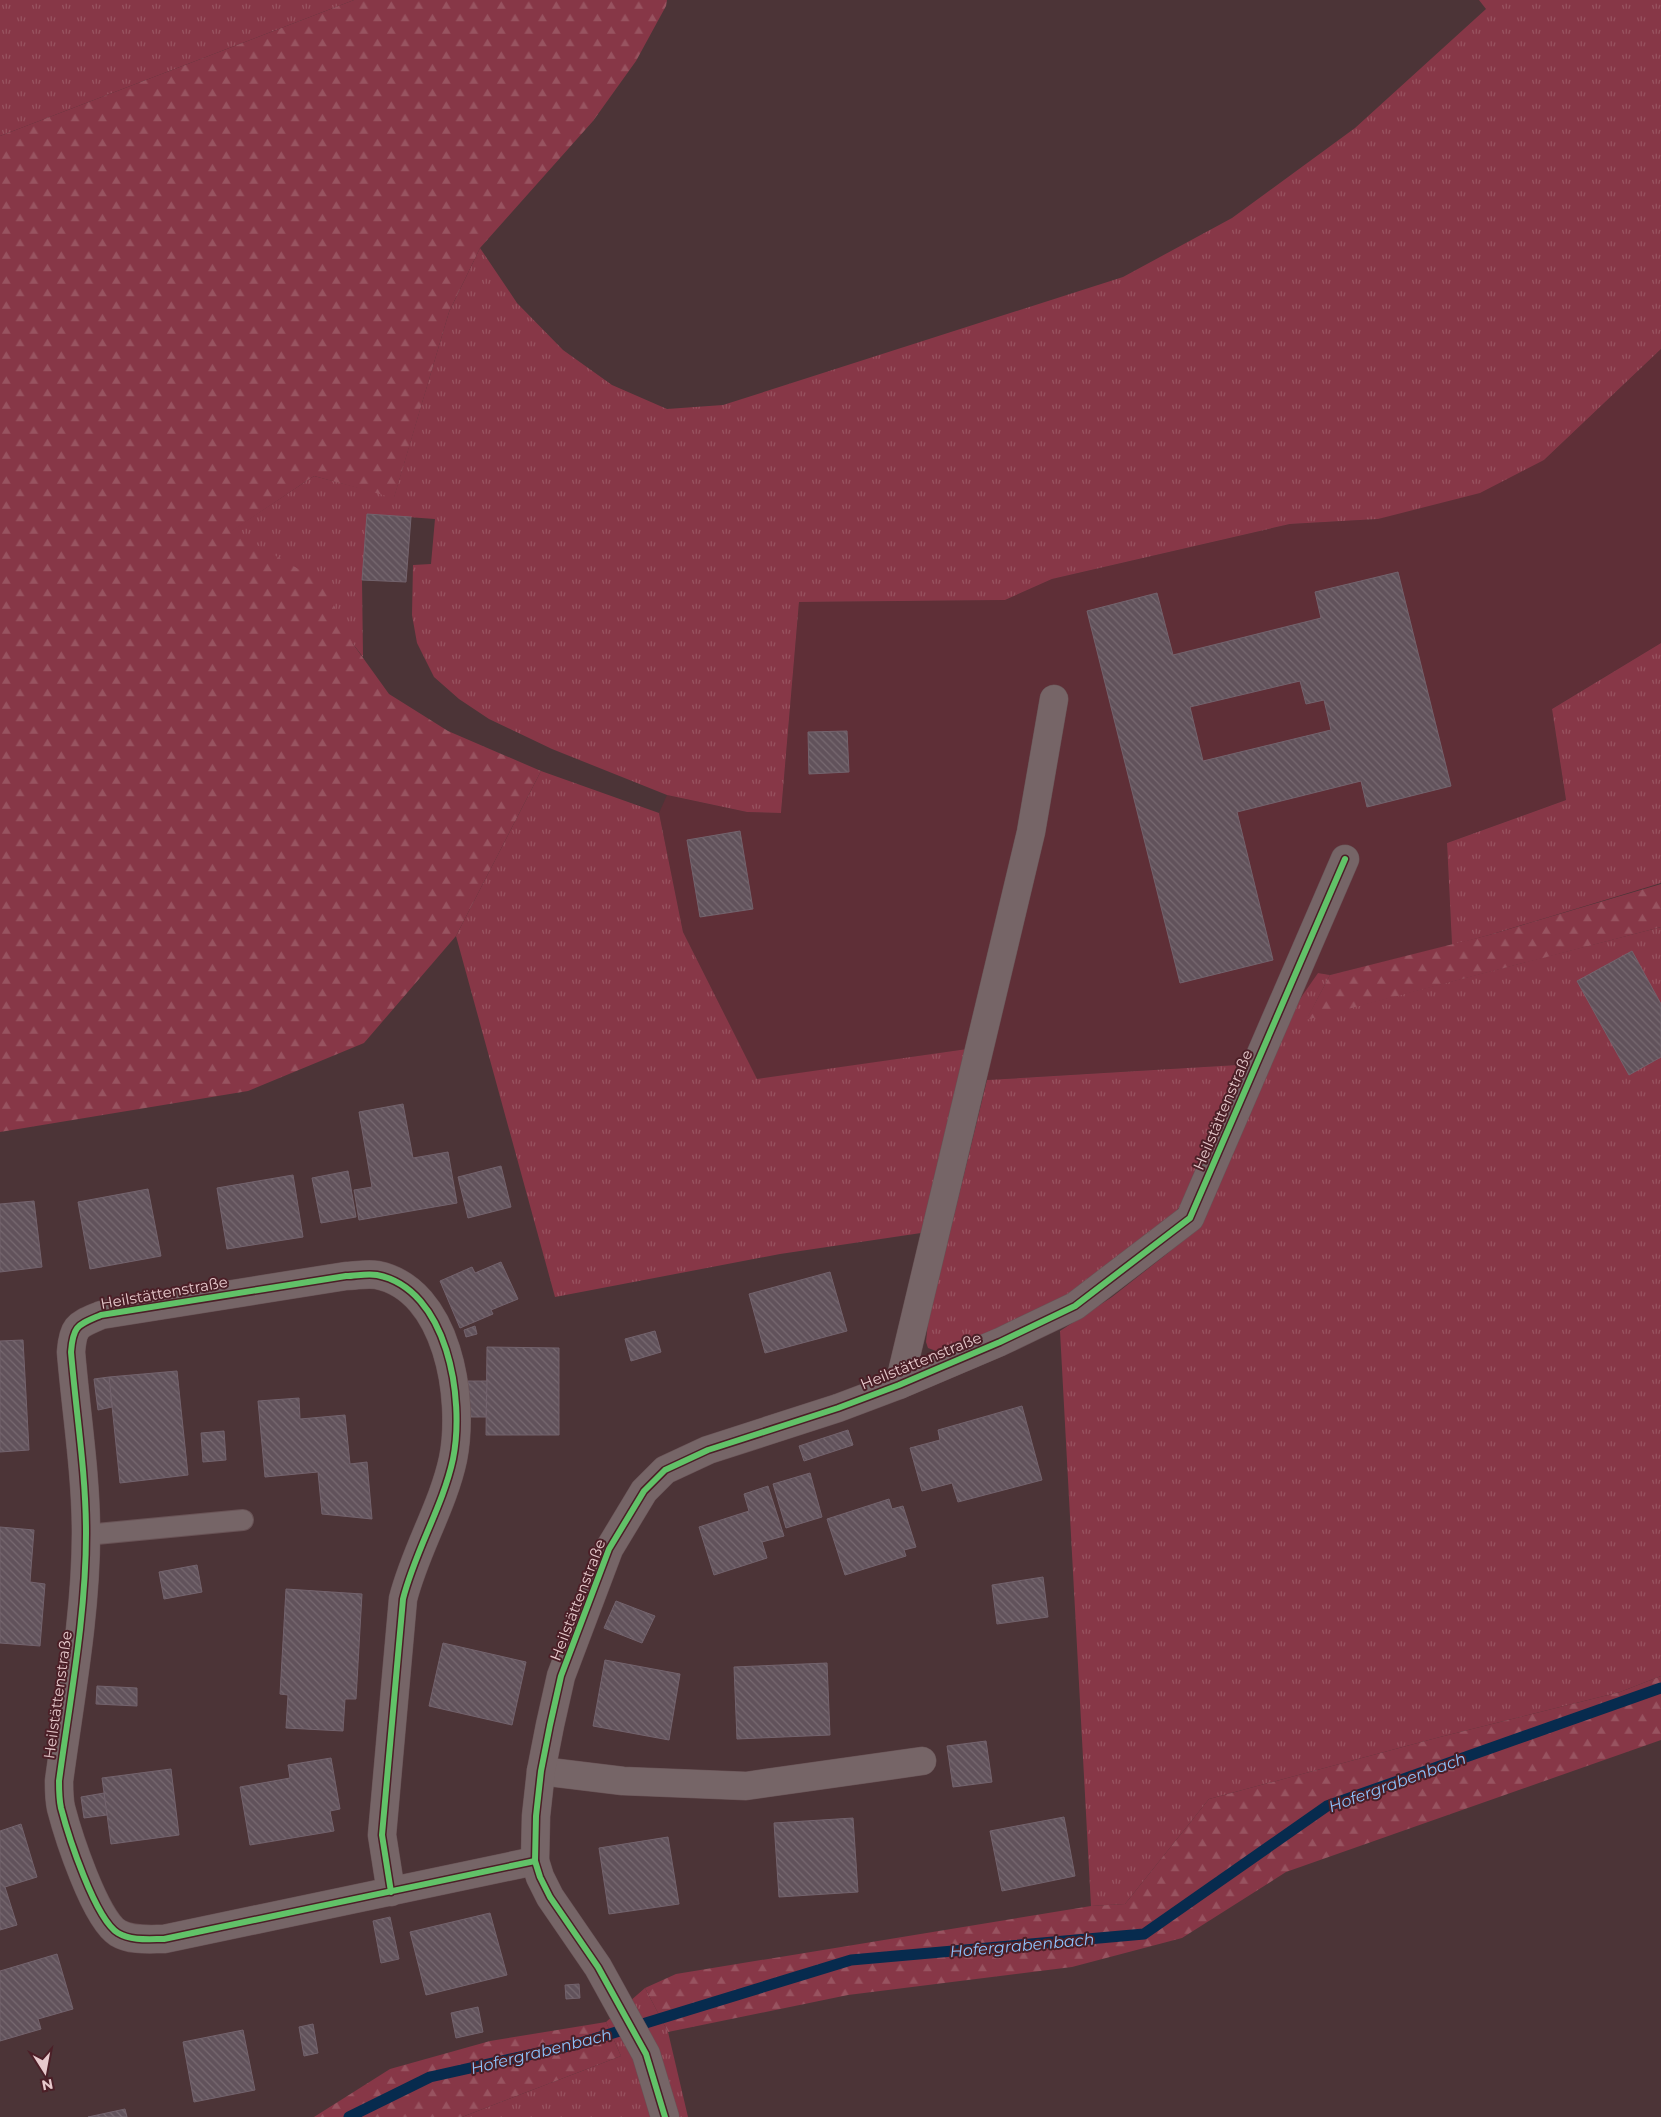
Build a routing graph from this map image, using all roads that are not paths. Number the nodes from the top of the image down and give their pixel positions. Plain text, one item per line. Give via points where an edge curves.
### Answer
1 (1054, 699) dead end
2 (1345, 859) dead end
3 (899, 1385) junction
4 (243, 1520) dead end
5 (86, 1535) junction
6 (922, 1761) dead end
7 (541, 1772) junction
8 (535, 1861) junction
9 (391, 1892) junction
10 (664, 2117) edge

1 - 3 street, Heilstättenstraße via 1031,832
2 - 3 street, Heilstättenstraße via 1190,1218 1075,1306
3 - 7 street, Heilstättenstraße via 708,1450 665,1470 644,1491 609,1550 596,1580 561,1676
4 - 5 lane
5 - 9 street, Heilstättenstraße via 82,1608 59,1781 60,1805 93,1896 106,1920 118,1933 143,1940 164,1939
5 - 9 street, Heilstättenstraße via 71,1352 72,1335 80,1324 102,1315 346,1276 375,1274 396,1281 416,1295 434,1321 446,1351 455,1389 456,1432 453,1459 445,1485 410,1572 403,1599 382,1835
6 - 7 street via 746,1786 623,1782
7 - 8 street, Heilstättenstraße
8 - 9 street, Heilstättenstraße
8 - 10 street, Heilstättenstraße via 550,1897 598,1966 646,2054

